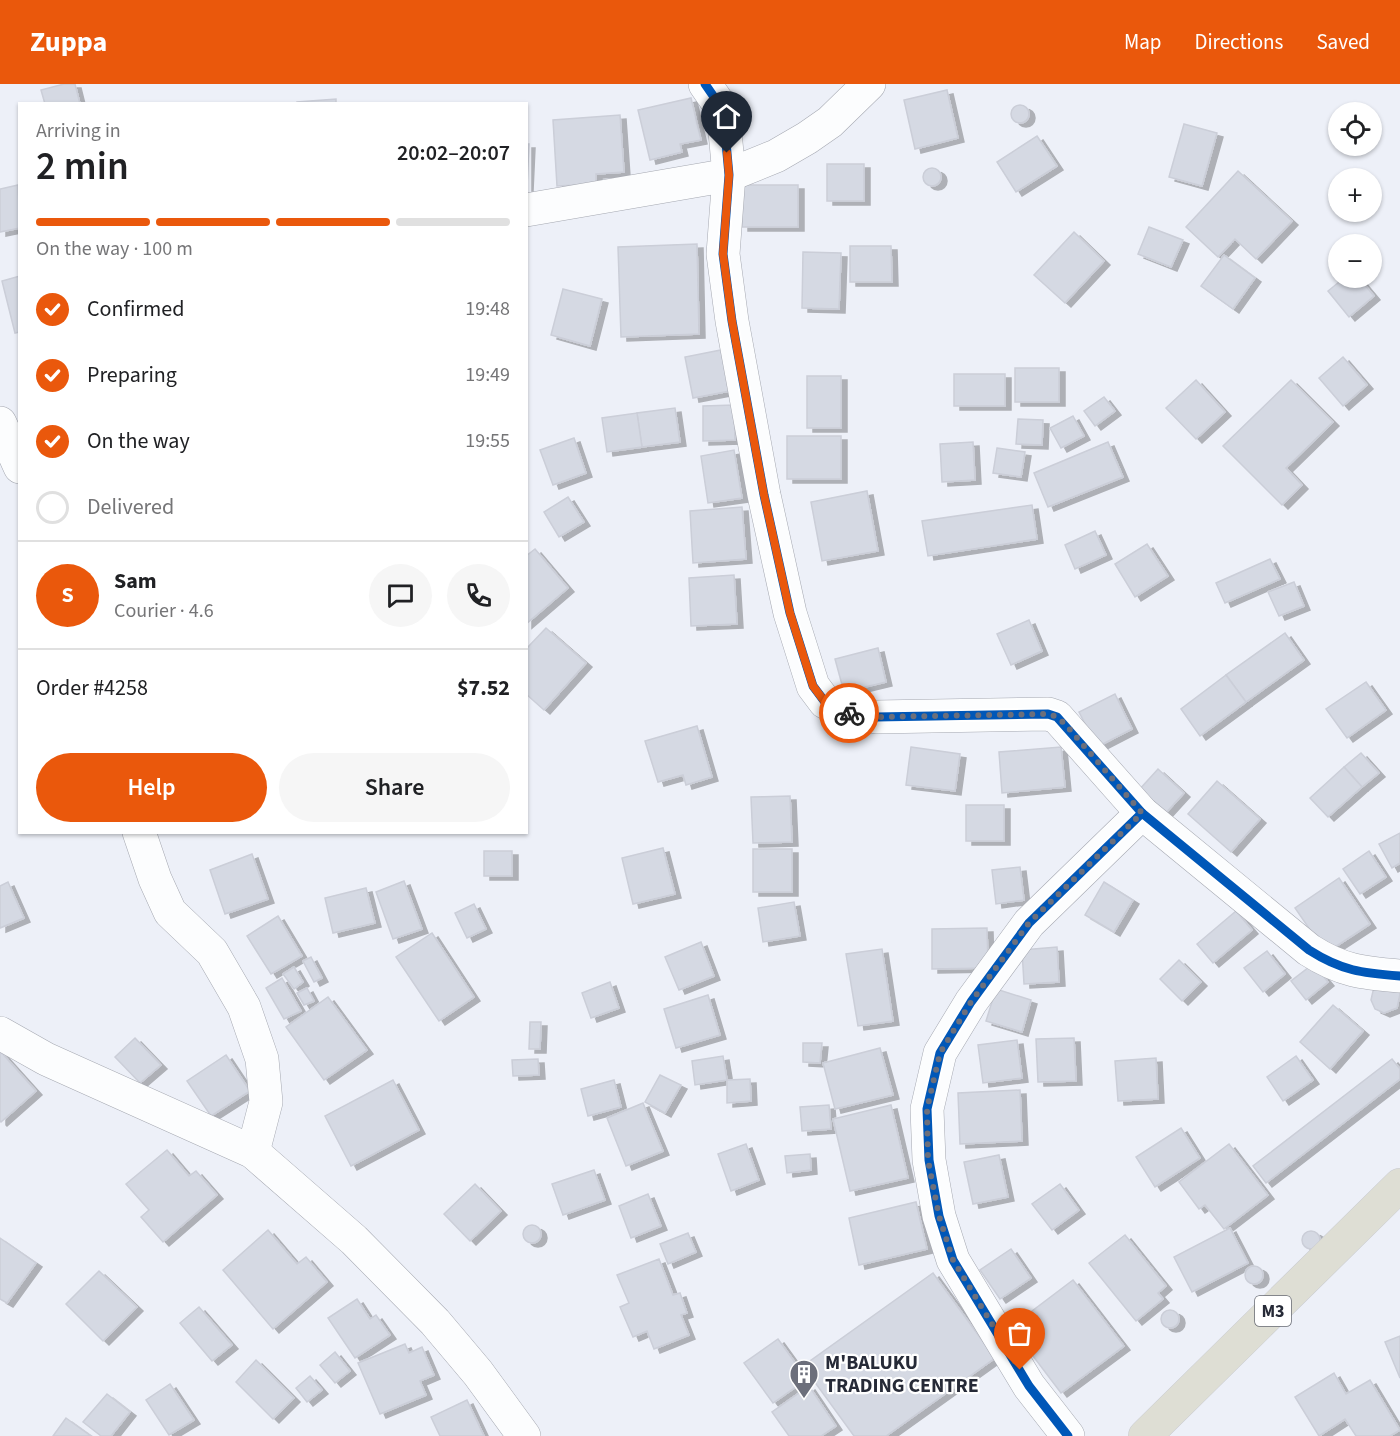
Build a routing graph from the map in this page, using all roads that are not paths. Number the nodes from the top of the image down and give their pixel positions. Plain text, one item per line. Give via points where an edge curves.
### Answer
1 (705, 84) edge
2 (869, 84) edge
3 (729, 175) junction
4 (528, 210) edge
5 (0, 423) edge
6 (18, 463) edge
7 (1142, 813) junction
8 (140, 834) edge
9 (1400, 976) edge
10 (0, 1033) edge
11 (252, 1152) junction
12 (1400, 1185) edge
13 (524, 1436) edge
14 (1068, 1436) edge
15 (1145, 1436) edge

1 - 3 street via 723,110
2 - 3 street via 830,122 807,138
3 - 4 street
3 - 7 street via 723,254 732,321 790,613 813,686 825,702 847,713 876,717 1057,717
5 - 6 street
7 - 9 street via 1327,962 1351,971
7 - 14 street via 1029,923 971,1002 940,1053 927,1109 928,1160 953,1260 1029,1386
8 - 11 street via 170,912 212,952 244,1007 262,1059 266,1102
10 - 11 street via 46,1059
11 - 13 street via 354,1240 411,1297 478,1374
12 - 15 highway, M3

